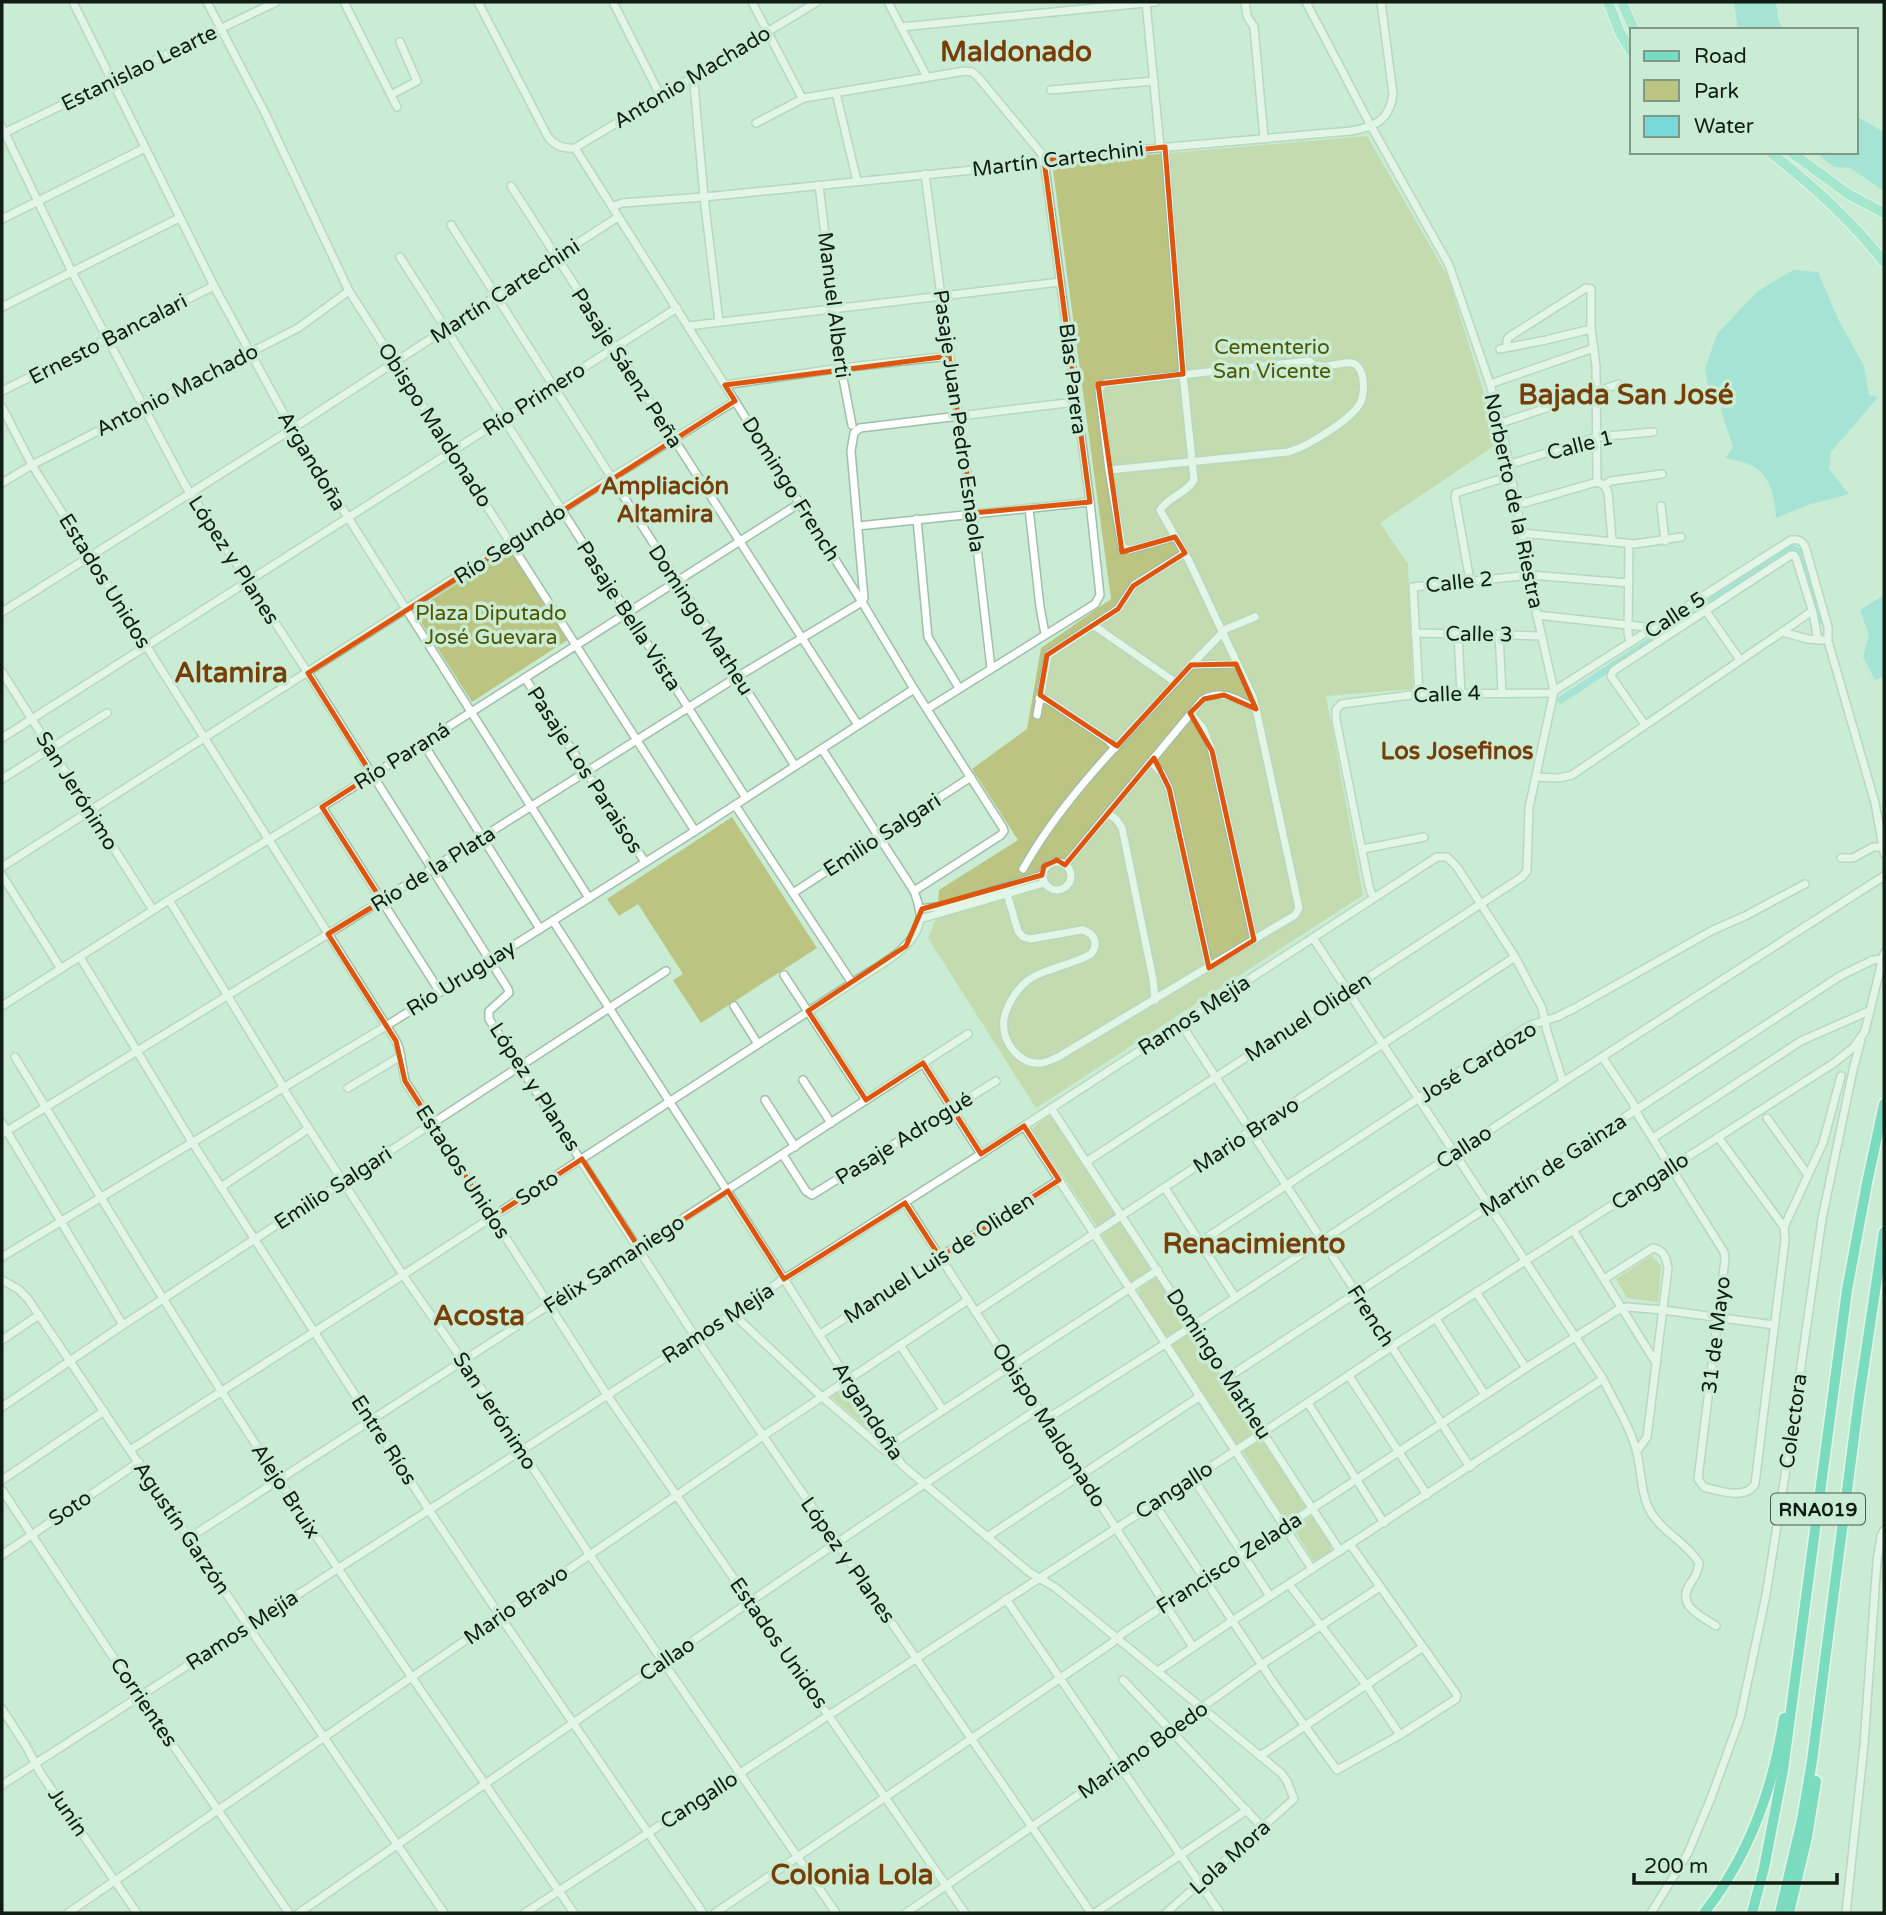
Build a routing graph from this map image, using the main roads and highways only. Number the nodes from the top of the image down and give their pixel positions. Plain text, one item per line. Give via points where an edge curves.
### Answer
1 (1608, 2) edge
2 (1622, 2) edge
3 (1633, 28) edge
4 (1630, 49) edge
5 (1772, 154) edge
6 (1794, 154) edge
7 (1884, 213) edge
8 (1884, 262) edge
9 (1884, 1104) edge
10 (1884, 1232) edge
11 (1804, 1616) junction
12 (1816, 1736) junction
13 (1704, 1913) edge
14 (1752, 1913) edge
15 (1780, 1913) edge
16 (1789, 1913) edge

1 - 4 main road
2 - 3 main road
5 - 8 main road via 1833,205
6 - 7 main road via 1848,194
9 - 11 highway, RNA019 via 1847,1290
10 - 12 highway, RNA019
11 - 13 highway via 1792,1656 1768,1793 1744,1850
11 - 14 highway, RNA019 via 1775,1820
12 - 15 highway, RNA019
12 - 16 highway via 1815,1787

